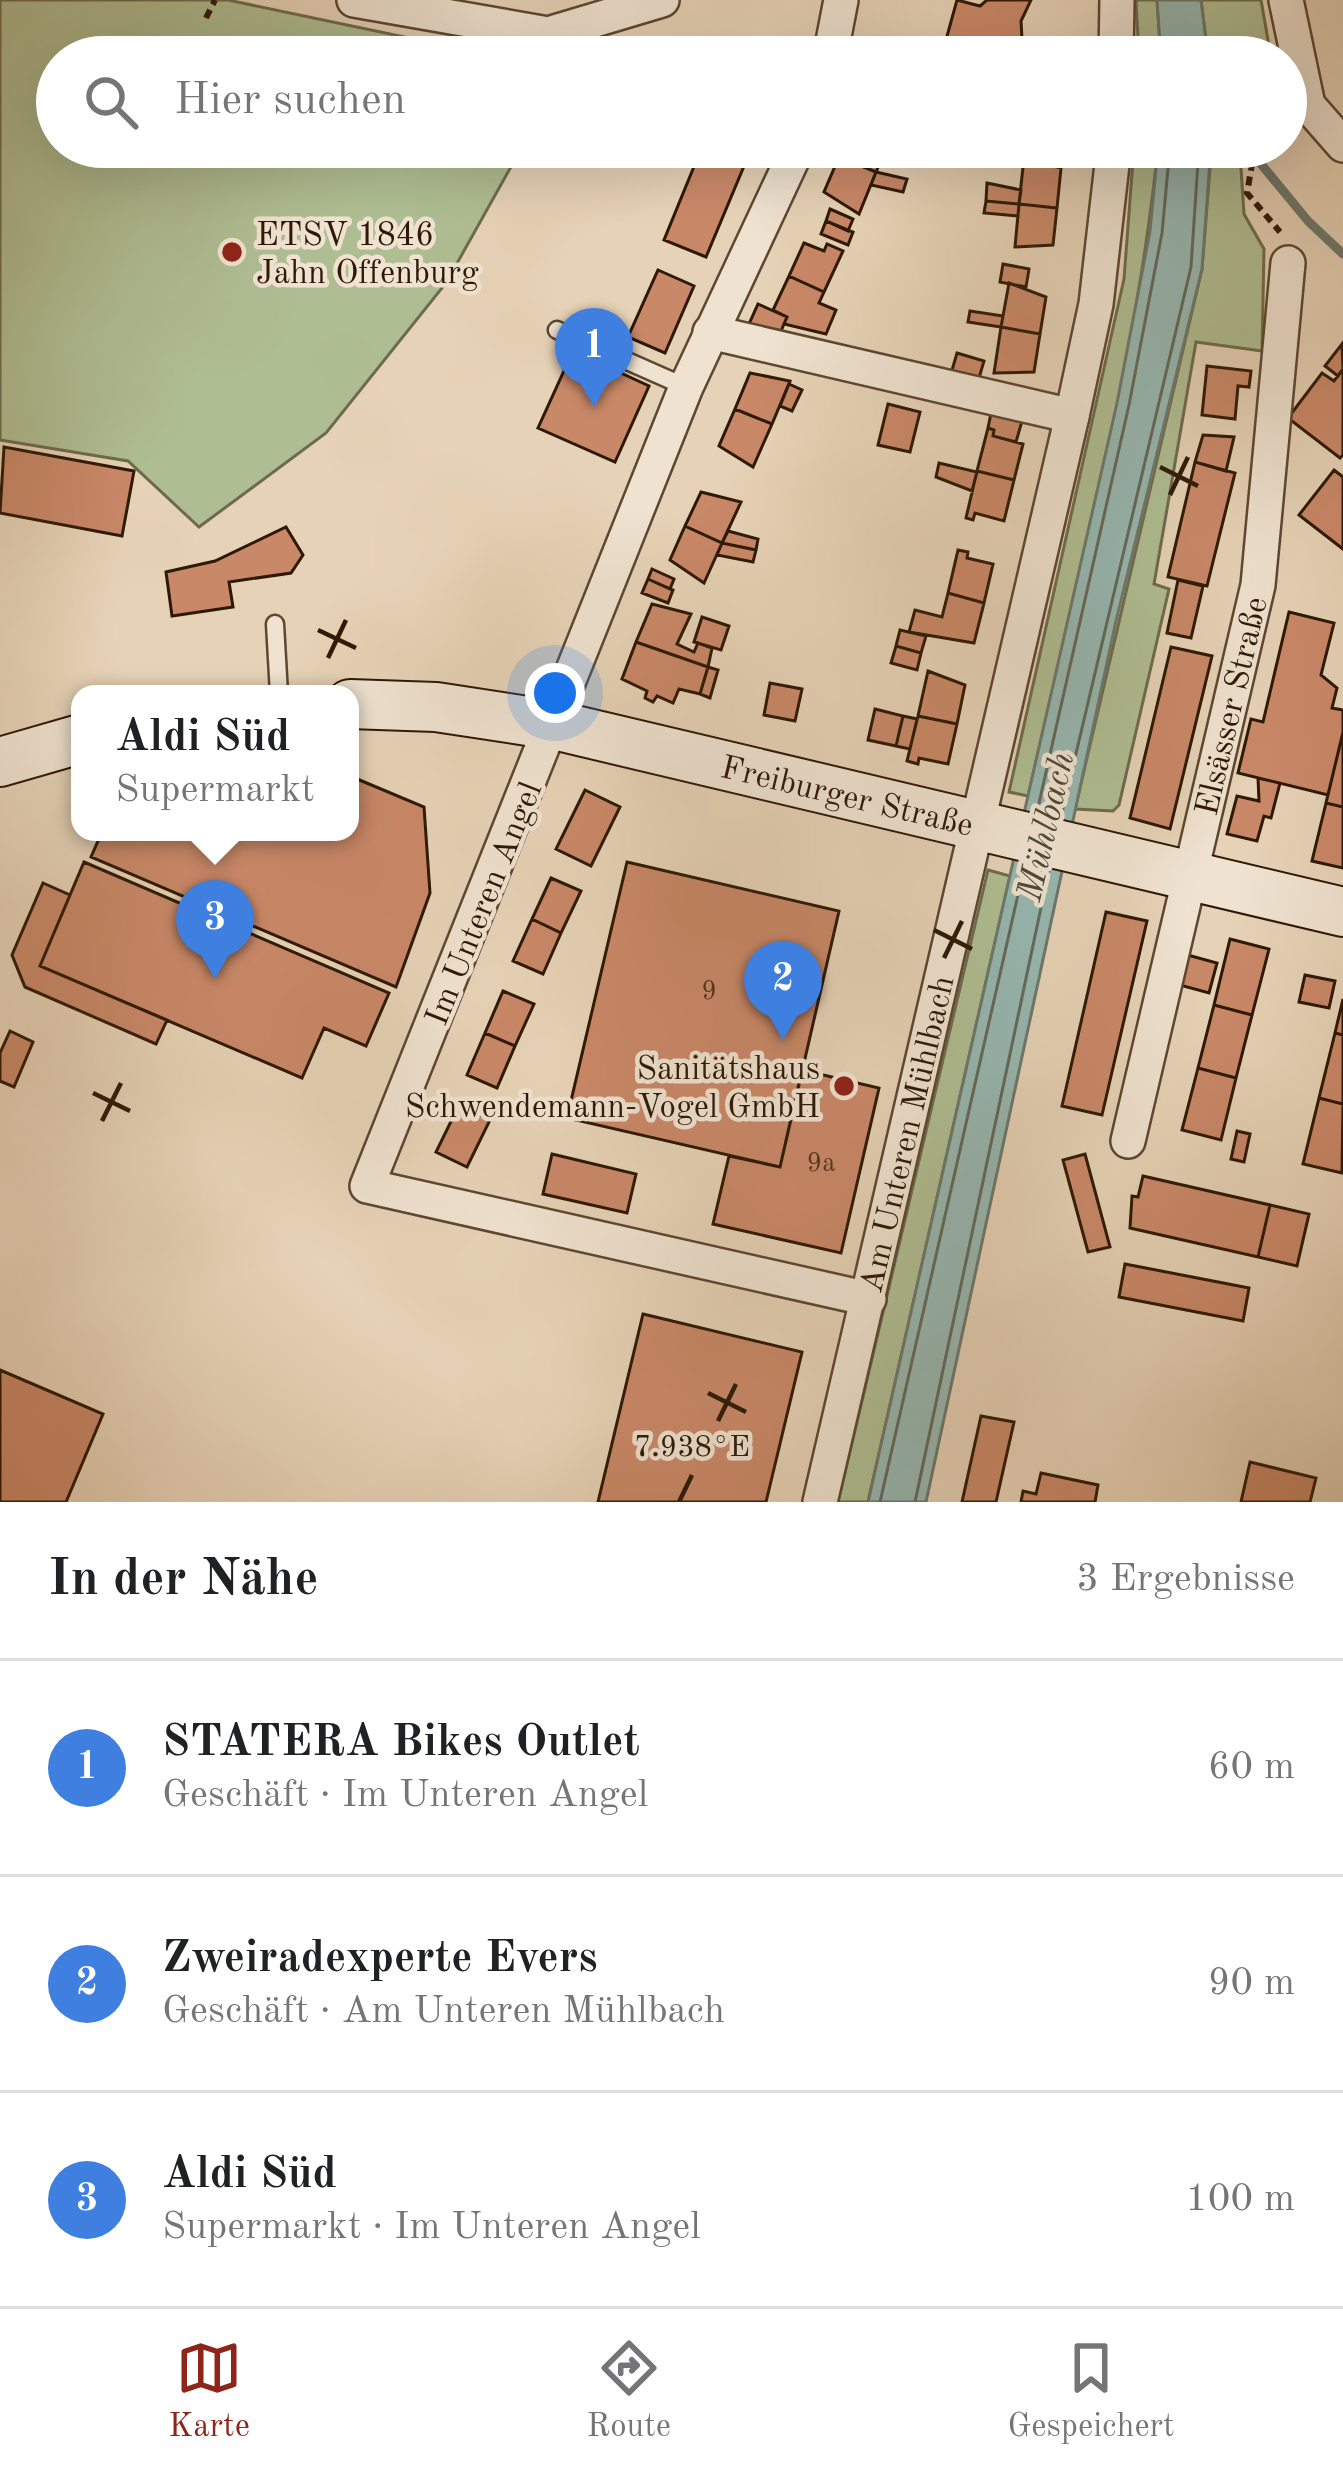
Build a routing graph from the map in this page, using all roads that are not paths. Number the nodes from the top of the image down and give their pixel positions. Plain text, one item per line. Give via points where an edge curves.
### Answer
1 (662, 0) edge
2 (842, 0) edge
3 (1117, 0) edge
4 (1286, 0) edge
5 (366, 1) edge
6 (460, 9) edge
7 (834, 36) edge
8 (1116, 36) edge
9 (1293, 36) edge
10 (1307, 101) edge
11 (1343, 145) edge
12 (787, 168) edge
13 (1112, 168) edge
14 (1288, 263) road end
15 (557, 330) dead end
16 (710, 332) junction
17 (686, 386) junction
18 (1072, 416) junction
19 (275, 624) dead end
20 (278, 685) edge
21 (359, 704) edge
22 (554, 725) junction
23 (71, 742) edge
24 (0, 762) edge
25 (978, 827) junction
26 (1187, 876) junction
27 (1343, 912) edge
28 (1128, 1141) dead end
29 (869, 1299) junction
30 (820, 1502) edge

1 - 6 street via 548,34
2 - 7 street
3 - 8 street
4 - 9 street
5 - 6 street
10 - 11 street
12 - 16 street, Im Unteren Angel
13 - 18 street, Am Unteren Mühlbach via 1096,304
14 - 26 street, Elsässer Straße via 1258,585
15 - 17 lane
16 - 17 street, Im Unteren Angel
16 - 18 street
17 - 22 street, Im Unteren Angel
18 - 25 street, Am Unteren Mühlbach
19 - 20 lane
21 - 22 main road, Freiburger Straße via 436,706
22 - 25 main road, Freiburger Straße
22 - 29 street, Im Unteren Angel via 367,1186
23 - 24 main road
25 - 26 main road, Freiburger Straße
25 - 29 street, Am Unteren Mühlbach
26 - 27 main road, Freiburger Straße
26 - 28 street, Elsässer Straße
29 - 30 street, Am Unteren Mühlbach

